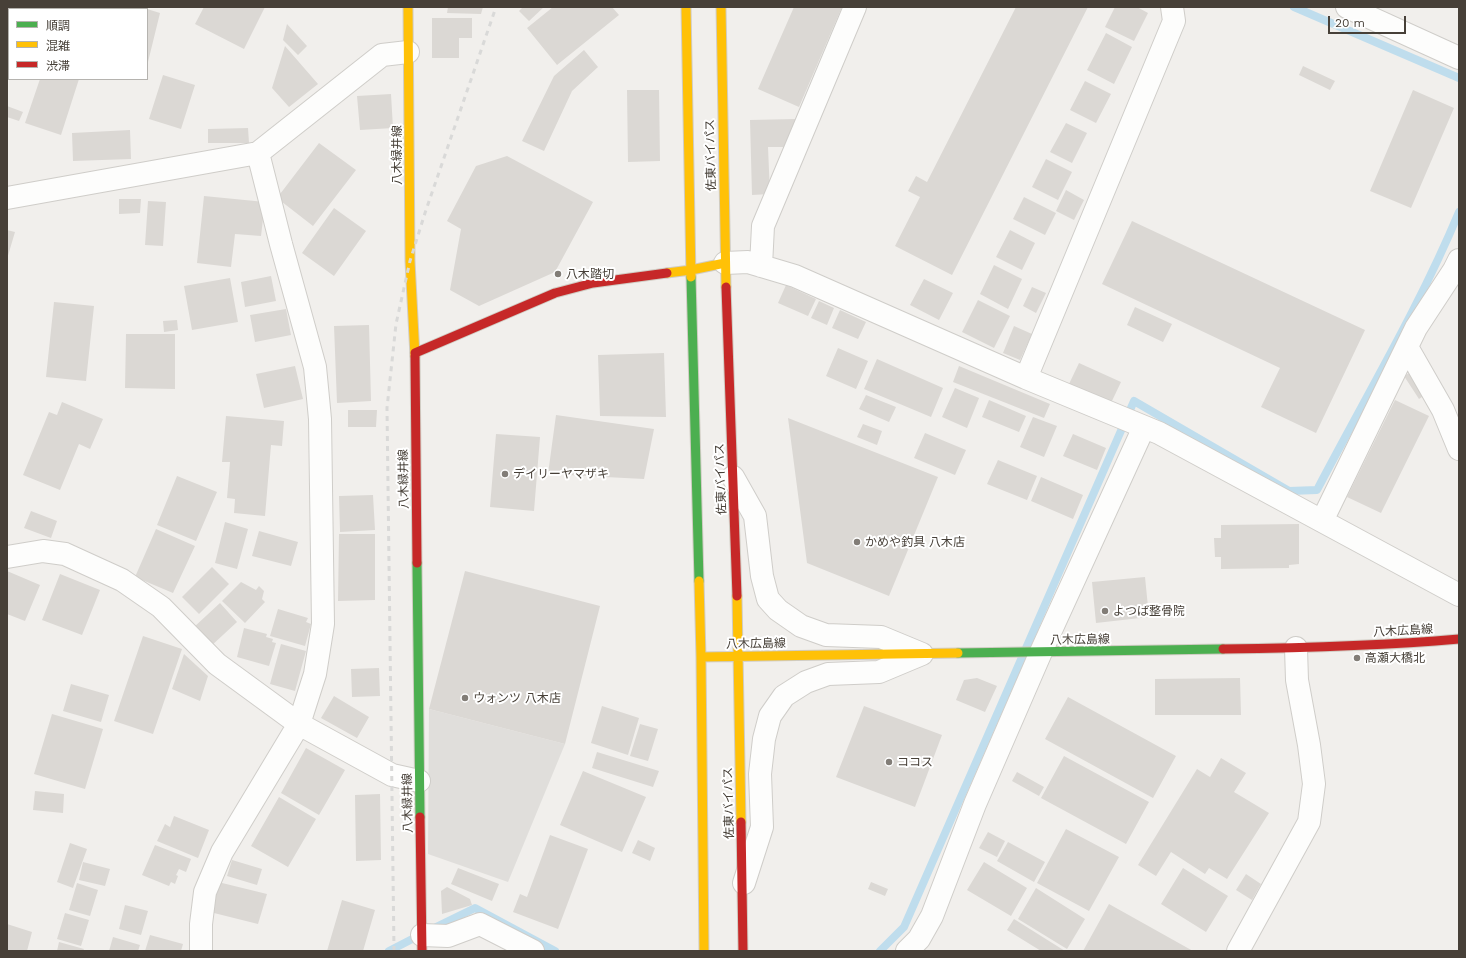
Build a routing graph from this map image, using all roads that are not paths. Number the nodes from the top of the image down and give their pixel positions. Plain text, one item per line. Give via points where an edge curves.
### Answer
1 (408, 7) edge
2 (686, 7) edge
3 (721, 7) edge
4 (855, 7) edge
5 (1172, 7) edge
6 (1347, 7) edge
7 (408, 52) junction
8 (1459, 58) edge
9 (258, 153) junction
10 (7, 198) edge
11 (1459, 260) edge
12 (725, 263) junction
13 (761, 266) junction
14 (691, 270) junction
15 (1407, 347) junction
16 (415, 353) junction
17 (1026, 378) junction
18 (1144, 427) junction
19 (1459, 449) edge
20 (733, 477) junction
21 (1322, 521) junction
22 (7, 557) edge
23 (1459, 595) edge
24 (1459, 639) edge
25 (1296, 648) junction
26 (1041, 652) junction
27 (922, 654) junction
28 (701, 656) junction
29 (740, 656) junction
30 (299, 724) junction
31 (419, 781) junction
32 (743, 887) junction
33 (422, 943) edge
34 (202, 951) edge
35 (532, 951) edge
36 (704, 951) edge
37 (743, 951) edge
38 (907, 951) edge
39 (1238, 951) edge

1 - 7 main road, 八木緑井線
2 - 14 main road, 佐東バイパス
3 - 12 main road, 佐東バイパス
4 - 13 street via 763,226
5 - 17 street via 1174,21
6 - 8 street
7 - 9 street via 382,55
7 - 16 main road, 八木緑井線 via 410,261
9 - 10 street
9 - 30 street via 315,367 320,419 323,624 315,674
11 - 15 street via 1416,328
12 - 13 street via 748,262
12 - 14 main road
12 - 20 main road, 佐東バイパス
13 - 17 street via 795,276
14 - 16 main road via 593,283 555,293
14 - 28 main road, 佐東バイパス
15 - 19 street via 1443,410
15 - 21 street
16 - 31 main road, 八木緑井線
17 - 18 street
18 - 21 street
18 - 26 street
20 - 27 street via 755,516 762,576 768,599 778,610 801,626 826,635 881,637
20 - 29 main road, 佐東バイパス
21 - 23 street
22 - 30 street via 43,551 65,554 122,580 161,607 217,664
24 - 25 main road, 八木広島線
25 - 26 main road, 八木広島線
25 - 39 street via 1297,680 1314,784 1309,822
26 - 27 main road, 八木広島線
26 - 38 street via 975,804 932,916 919,939
27 - 29 main road, 八木広島線
27 - 32 street via 879,672 828,674 806,682 784,696 770,716 764,739 760,774 762,827
28 - 29 main road, 八木広島線
28 - 36 main road, 佐東バイパス
29 - 32 main road, 佐東バイパス
30 - 31 street via 392,775
30 - 34 street via 222,852 205,892 201,924
31 - 33 main road, 八木緑井線
32 - 37 main road, 佐東バイパス
33 - 35 street via 480,924

